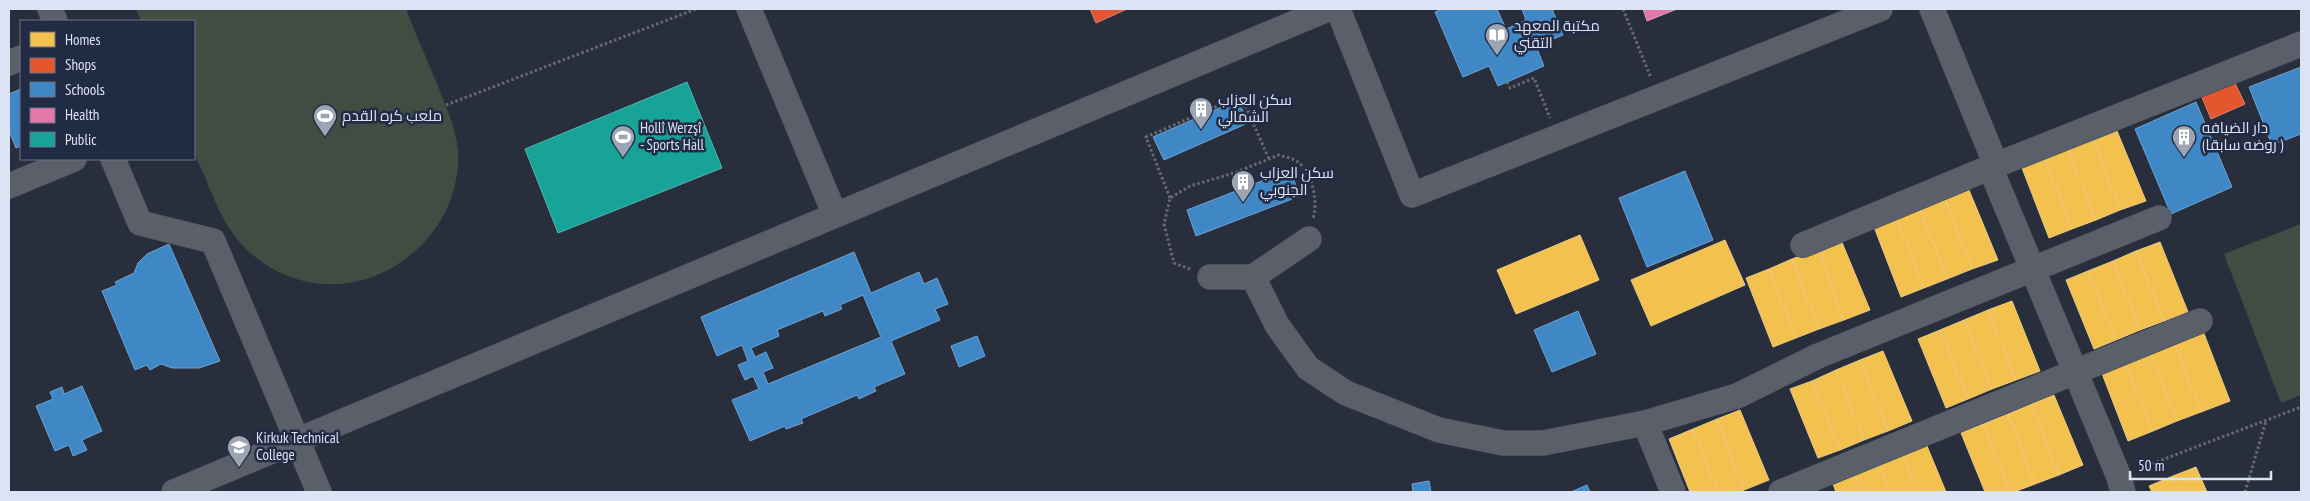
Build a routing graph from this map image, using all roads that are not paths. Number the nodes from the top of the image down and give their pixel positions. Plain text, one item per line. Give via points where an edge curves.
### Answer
1 (750, 9) edge
2 (1328, 9) edge
3 (1338, 9) edge
4 (1880, 9) edge
5 (1932, 9) edge
6 (2301, 44) edge
7 (72, 160) edge
8 (113, 160) edge
9 (1993, 166) junction
10 (9, 186) edge
11 (834, 215) junction
12 (2159, 218) dead end
13 (1309, 239) road end
14 (1803, 245) dead end
15 (2034, 269) junction
16 (1210, 277) road end
17 (1253, 277) junction
18 (2200, 320) dead end
19 (2075, 371) junction
20 (1646, 423) junction
21 (298, 441) junction
22 (2121, 484) edge
23 (174, 492) edge
24 (320, 492) edge
25 (1674, 492) edge
26 (1781, 492) edge

1 - 11 street
2 - 11 street
3 - 4 street via 1412,195
5 - 9 street
6 - 9 street
7 - 10 street
8 - 21 street via 140,223 213,240
9 - 14 street
9 - 15 street
11 - 21 street
12 - 15 street
13 - 17 street
15 - 19 street
15 - 20 street via 1818,356 1737,396
16 - 17 street
17 - 20 street via 1277,325 1308,368 1346,393 1440,430 1503,444 1543,443
18 - 19 street
19 - 22 street
19 - 26 street
20 - 25 street
21 - 23 street
21 - 24 street

